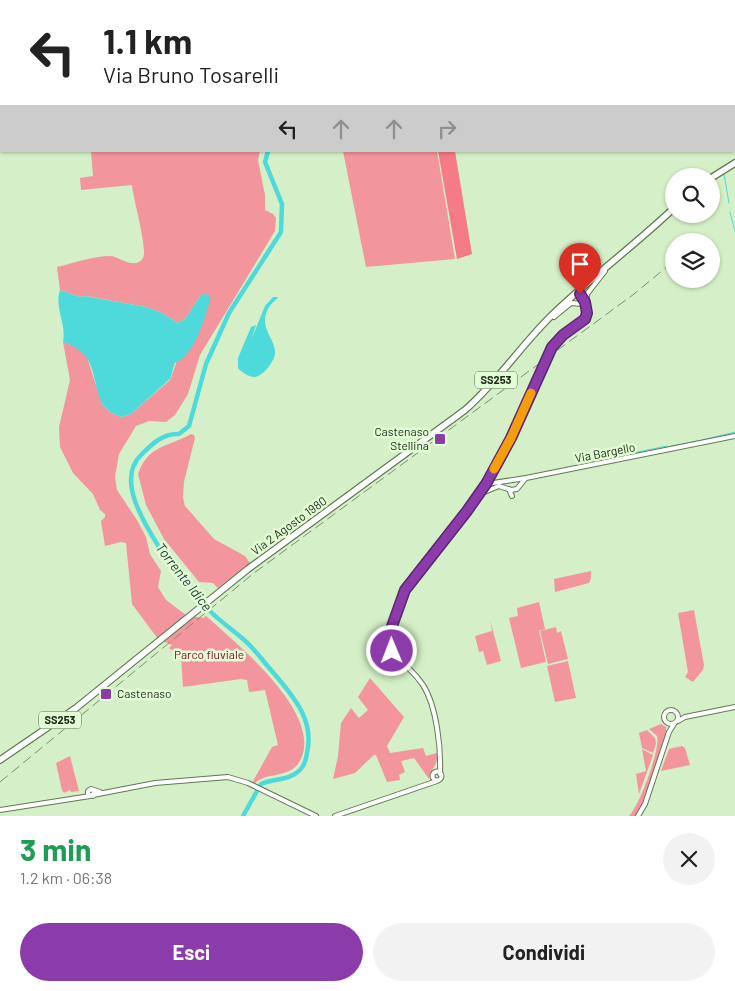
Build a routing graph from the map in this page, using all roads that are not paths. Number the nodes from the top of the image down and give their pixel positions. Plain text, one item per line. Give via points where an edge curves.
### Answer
1 (735, 163) edge
2 (720, 172) edge
3 (665, 216) edge
4 (611, 263) junction
5 (577, 293) junction
6 (584, 303) junction
7 (542, 326) junction
8 (735, 436) edge
9 (526, 478) junction
10 (486, 484) junction
11 (490, 488) junction
12 (510, 489) junction
13 (478, 496) junction
14 (512, 496) dead end
15 (391, 633) junction
16 (386, 646) junction
17 (391, 649) junction
18 (735, 707) edge
19 (678, 714) junction
20 (685, 717) junction
21 (676, 723) junction
22 (668, 724) junction
23 (669, 732) junction
24 (0, 760) edge
25 (441, 761) junction
26 (433, 774) junction
27 (440, 774) junction
28 (437, 780) junction
29 (423, 786) junction
30 (0, 810) edge
31 (316, 816) edge
32 (335, 816) edge
33 (638, 816) edge

1 - 2 main road
3 - 4 main road, SS253
4 - 5 main road, SS253
4 - 6 street via 590,289
5 - 6 street
5 - 7 main road, Via 2 Agosto 1980 / SS253
6 - 7 street via 572,303
6 - 10 street via 585,319 552,347 511,438
7 - 24 main road, Via 2 Agosto 1980 / SS253 via 465,410 258,561 76,708
8 - 9 street, Via Bargello
9 - 10 street, Via Bargello
9 - 12 street via 517,489
10 - 11 street
10 - 13 street
11 - 12 street via 501,486
11 - 13 street
12 - 14 street
13 - 15 street via 409,584
15 - 16 street
15 - 17 street
16 - 17 street
16 - 17 street via 385,650
17 - 25 street via 427,693
18 - 20 street
19 - 20 street
19 - 21 street
19 - 22 street via 672,710 666,712 664,719
20 - 21 street
21 - 22 street
21 - 23 street
22 - 23 street
23 - 33 street
25 - 26 street
25 - 27 street
26 - 27 street
26 - 28 street
26 - 29 street
27 - 28 street
28 - 29 street
29 - 32 street
30 - 31 street via 155,783 231,777

